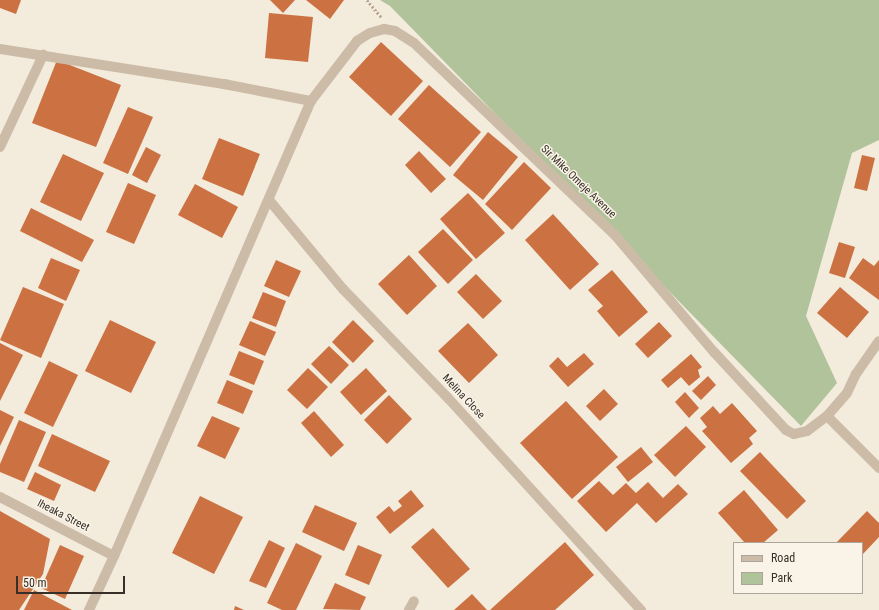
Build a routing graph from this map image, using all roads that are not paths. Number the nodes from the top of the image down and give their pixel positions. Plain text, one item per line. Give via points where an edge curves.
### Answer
1 (0, 48) edge
2 (43, 55) junction
3 (311, 101) junction
4 (0, 147) edge
5 (269, 200) junction
6 (879, 341) edge
7 (827, 416) junction
8 (879, 468) edge
9 (0, 497) edge
10 (114, 556) junction
11 (414, 600) dead end
12 (89, 610) edge
13 (409, 610) edge
14 (641, 610) edge

1 - 2 street
2 - 3 street
2 - 4 street
3 - 5 street
3 - 7 street, Sir Mike Omeje Avenue via 357,41 384,29 395,31 414,43 616,235 714,352 786,430 794,434 807,431
5 - 10 street
5 - 14 street, Melina Close via 343,289 448,398
6 - 7 street, Sir Mike Omeje Avenue via 856,374 847,393
7 - 8 street
9 - 10 street, Iheaka Street
10 - 12 street
11 - 13 street

